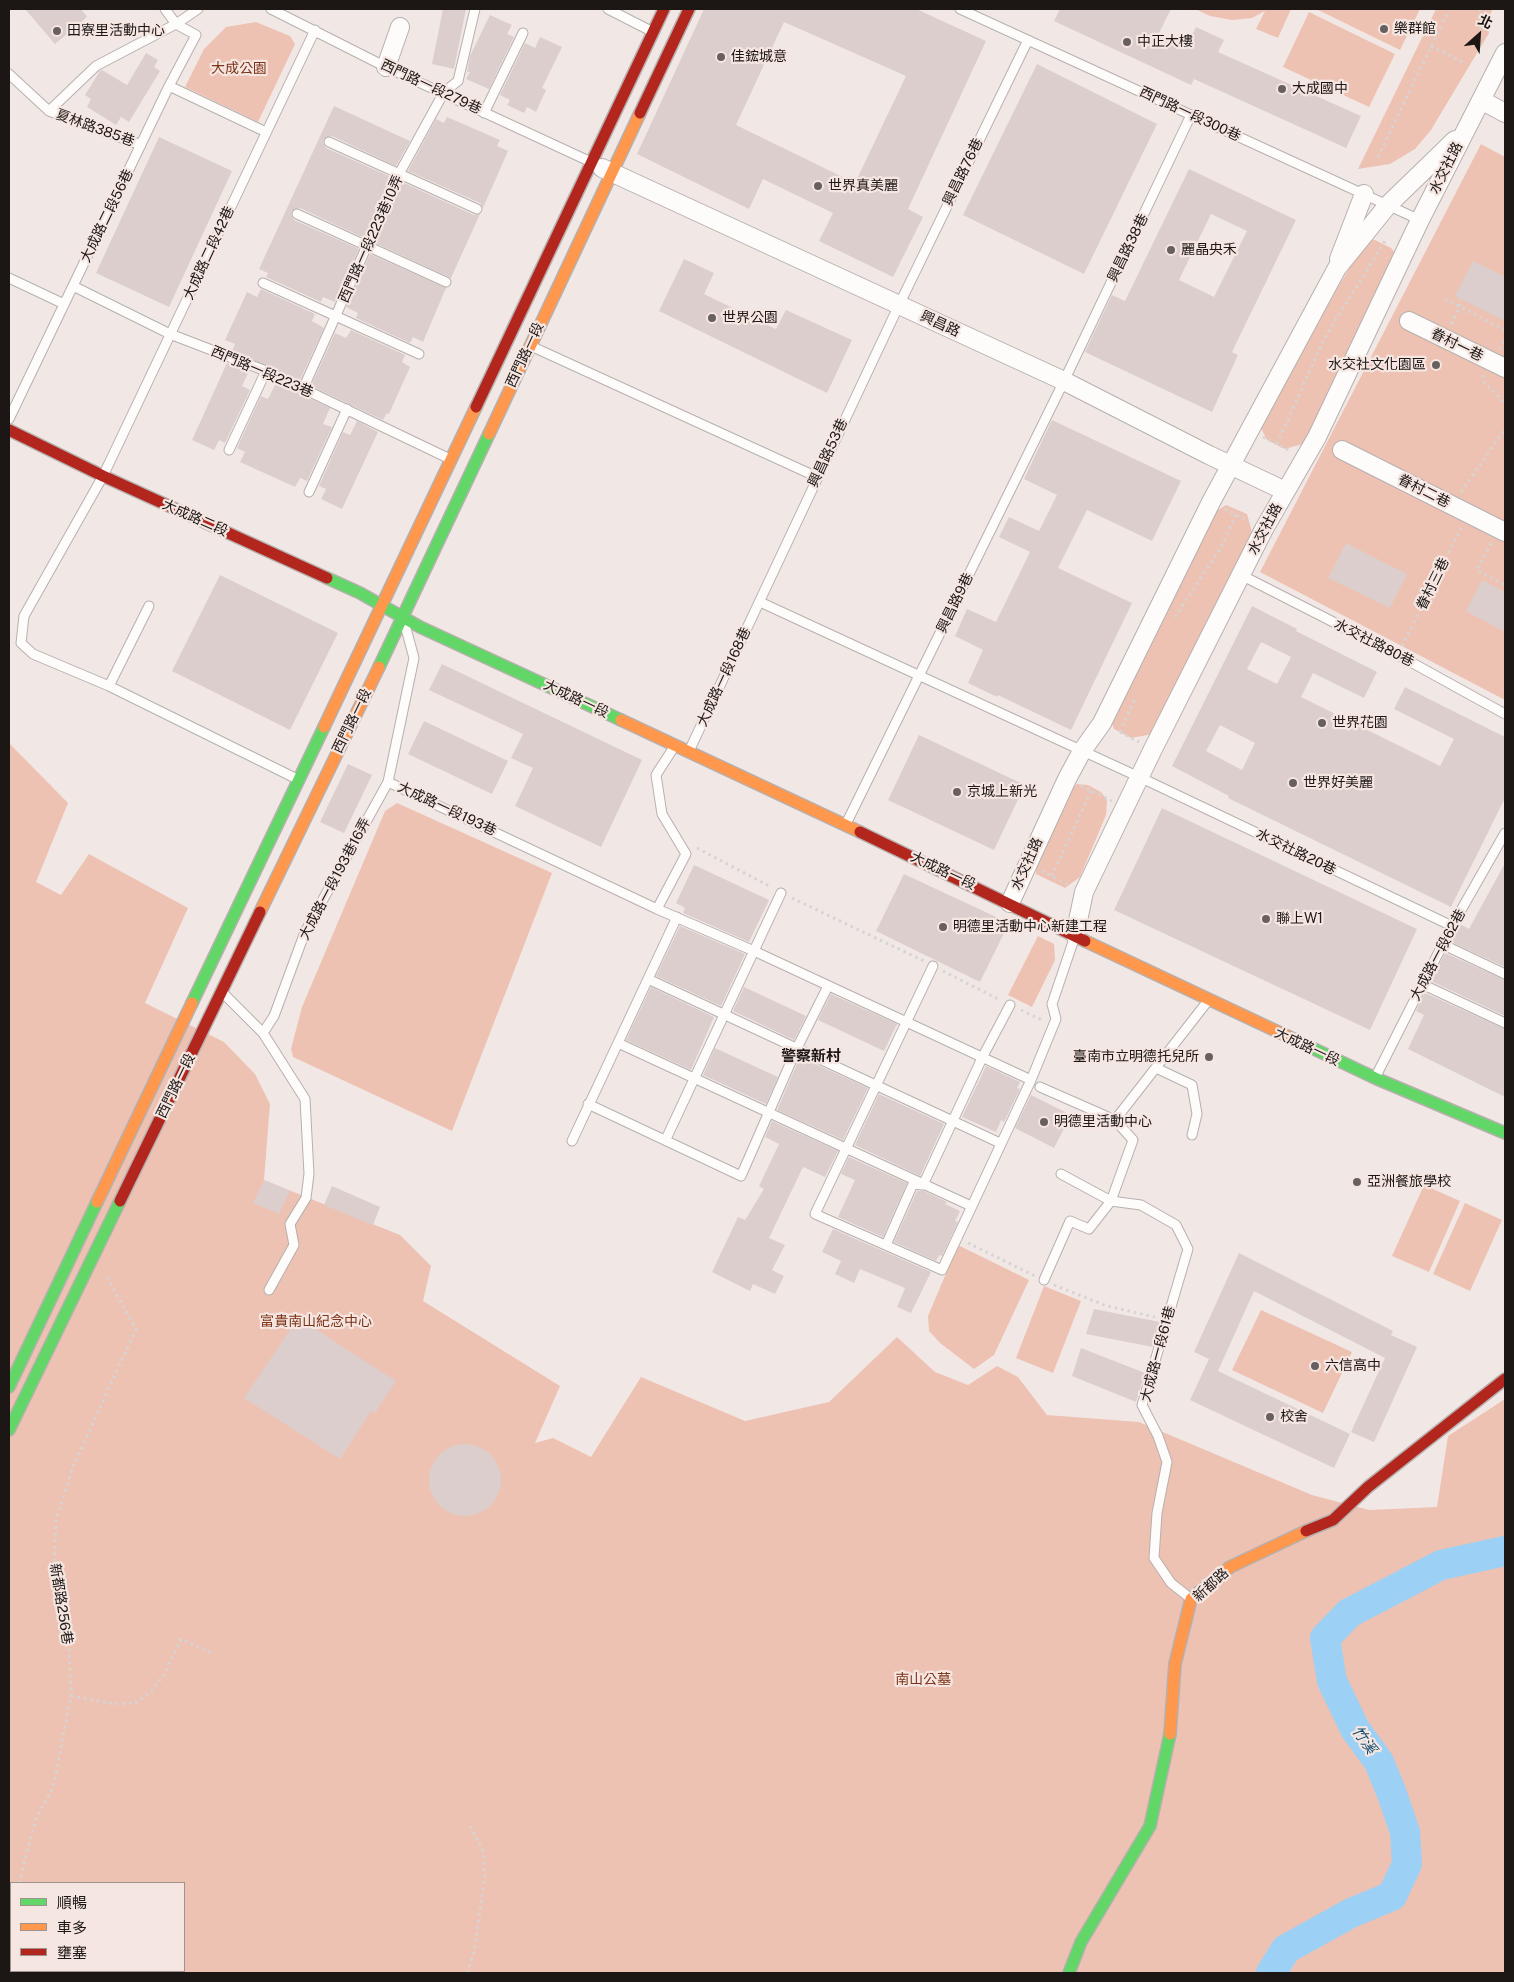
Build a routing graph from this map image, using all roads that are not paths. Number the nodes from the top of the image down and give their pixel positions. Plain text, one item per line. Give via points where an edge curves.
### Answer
1 (165, 9) edge
2 (198, 9) edge
3 (271, 9) edge
4 (476, 9) edge
5 (608, 9) edge
6 (664, 9) edge
7 (689, 9) edge
8 (960, 9) edge
9 (176, 24) junction
10 (400, 27) dead end
11 (315, 30) junction
12 (653, 32) junction
13 (523, 33) dead end
14 (1028, 40) junction
15 (1505, 53) edge
16 (386, 67) junction
17 (9, 74) edge
18 (169, 86) junction
19 (444, 92) junction
20 (1481, 100) junction
21 (49, 111) junction
22 (1505, 112) edge
23 (484, 113) junction
24 (1192, 115) junction
25 (1467, 129) junction
26 (266, 132) junction
27 (329, 142) dead end
28 (141, 145) junction
29 (592, 163) junction
30 (612, 172) junction
31 (399, 174) junction
32 (1364, 194) junction
33 (1388, 205) junction
34 (477, 209) dead end
35 (296, 214) dead end
36 (1420, 220) junction
37 (367, 246) junction
38 (1336, 268) junction
39 (9, 278) edge
40 (446, 282) dead end
41 (263, 283) dead end
42 (73, 286) junction
43 (64, 304) junction
44 (899, 305) junction
45 (336, 316) junction
46 (1409, 321) dead end
47 (170, 334) junction
48 (530, 346) junction
49 (419, 354) dead end
50 (1505, 368) edge
51 (266, 371) junction
52 (1064, 381) junction
53 (303, 389) junction
54 (347, 409) junction
55 (9, 419) edge
56 (9, 430) edge
57 (229, 450) dead end
58 (1342, 450) dead end
59 (451, 460) junction
60 (1231, 466) junction
61 (103, 476) junction
62 (817, 478) junction
63 (1285, 491) junction
64 (309, 492) dead end
65 (1502, 530) edge
66 (1241, 575) junction
67 (760, 602) junction
68 (149, 606) dead end
69 (381, 606) junction
70 (403, 617) junction
71 (919, 675) junction
72 (109, 686) junction
73 (1505, 714) edge
74 (676, 745) junction
75 (689, 751) junction
76 (1082, 751) junction
77 (1140, 777) junction
78 (297, 779) junction
79 (388, 782) junction
80 (846, 825) junction
81 (1505, 834) edge
82 (780, 893) road end
83 (1010, 903) junction
84 (658, 909) junction
85 (677, 917) junction
86 (1452, 926) junction
87 (1075, 935) junction
88 (1446, 946) dead end
89 (754, 951) junction
90 (933, 966) road end
91 (1505, 974) edge
92 (648, 979) junction
93 (828, 986) junction
94 (1426, 986) dead end
95 (212, 987) junction
96 (1209, 1000) junction
97 (1010, 1005) road end
98 (723, 1014) junction
99 (905, 1022) junction
100 (1505, 1023) edge
101 (263, 1033) junction
102 (618, 1043) junction
103 (798, 1048) junction
104 (983, 1056) junction
105 (1156, 1068) junction
106 (694, 1076) junction
107 (1374, 1078) junction
108 (1031, 1080) junction
109 (876, 1084) junction
110 (1040, 1087) dead end
111 (588, 1104) junction
112 (770, 1111) junction
113 (953, 1120) junction
114 (1115, 1120) junction
115 (1505, 1133) edge
116 (1192, 1135) dead end
117 (666, 1139) junction
118 (572, 1141) dead end
119 (1000, 1143) junction
120 (845, 1148) junction
121 (1061, 1174) dead end
122 (923, 1185) junction
123 (1111, 1201) junction
124 (971, 1206) junction
125 (886, 1245) junction
126 (1044, 1280) road end
127 (269, 1290) dead end
128 (1505, 1379) edge
129 (9, 1387) edge
130 (9, 1430) edge
131 (1191, 1599) junction
132 (1069, 1973) edge

1 - 9 lane
2 - 9 lane, 夏林路385巷
3 - 11 lane, 西門路一段279巷
4 - 19 lane, 西門路一段223巷10弄 via 458,81
5 - 12 lane
6 - 12 street, 西門路一段
7 - 30 street, 西門路一段
8 - 14 lane, 西門路一段300巷
9 - 18 lane, 大成路二段56巷 via 196,35
9 - 21 lane, 夏林路385巷 via 96,66
10 - 16 street
11 - 16 lane, 西門路一段279巷
11 - 26 lane, 大成路二段42巷
12 - 29 street, 西門路一段
13 - 23 lane
14 - 24 lane, 西門路一段300巷
14 - 44 lane, 興昌路76巷
15 - 20 street, 水交社路
16 - 19 lane, 西門路一段279巷
17 - 21 lane, 夏林路385巷
18 - 26 lane
18 - 28 lane, 大成路二段56巷
19 - 23 lane, 西門路一段279巷
19 - 31 lane, 西門路一段223巷10弄
20 - 22 street
20 - 25 street, 水交社路
21 - 28 lane, 夏林路385巷
23 - 29 lane, 西門路一段279巷
24 - 32 lane, 西門路一段300巷
24 - 52 lane, 興昌路38巷
25 - 33 street, 水交社路
25 - 36 street, 水交社路
26 - 47 lane, 大成路二段42巷
27 - 31 lane
28 - 42 lane, 大成路二段56巷
29 - 30 street, 興昌路
29 - 59 street, 西門路一段
30 - 44 street, 興昌路
30 - 48 street, 西門路一段
31 - 34 lane
31 - 37 lane, 西門路一段223巷10弄
32 - 33 lane, 西門路一段300巷
32 - 38 street, 水交社路
33 - 36 lane, 西門路一段300巷
33 - 38 street, 水交社路
35 - 37 lane
36 - 63 street, 水交社路 via 1317,437
37 - 40 lane
37 - 45 lane, 西門路一段223巷10弄
38 - 60 street, 水交社路
39 - 43 lane
41 - 45 lane
42 - 43 lane, 大成路二段56巷
42 - 47 lane, 西門路一段223巷
43 - 55 lane, 大成路二段56巷
44 - 52 street, 興昌路
44 - 62 lane, 興昌路53巷
45 - 49 lane
45 - 53 lane, 西門路一段223巷10弄
46 - 50 street, 眷村一巷
47 - 51 lane, 西門路一段223巷
47 - 61 lane, 大成路二段42巷
48 - 62 lane
48 - 70 street, 西門路一段
51 - 53 lane, 西門路一段223巷
51 - 57 lane
52 - 60 street, 興昌路
52 - 71 lane, 興昌路9巷
53 - 54 lane, 西門路一段223巷
54 - 59 lane, 西門路一段223巷
54 - 64 lane
56 - 61 street, 大成路二段
58 - 65 street, 眷村二巷
59 - 69 street, 西門路一段
60 - 63 street, 興昌路
60 - 76 street, 水交社路 via 1102,723
61 - 69 street, 大成路二段 via 360,593
61 - 72 lane, 大成路二段42巷 via 24,616 21,643 32,654
62 - 67 lane, 興昌路53巷
63 - 66 street, 水交社路
66 - 73 lane, 水交社路80巷
66 - 77 street, 水交社路
67 - 71 lane, 水交社路20巷
67 - 75 lane, 大成路一段168巷
68 - 72 lane
69 - 70 street, 大成路一段
69 - 78 street, 西門路一段
70 - 74 street, 大成路一段
70 - 79 lane, 大成路一段193巷 via 414,658
70 - 95 street, 西門路一段
71 - 76 lane, 水交社路20巷
71 - 80 lane, 興昌路9巷
72 - 78 lane
74 - 75 street, 大成路一段
74 - 84 lane via 656,775 662,814 686,854
75 - 80 street, 大成路一段
76 - 77 lane, 水交社路20巷
76 - 83 street, 水交社路
77 - 86 lane, 水交社路20巷
77 - 87 street, 水交社路 via 1084,892
78 - 95 street, 西門路一段
79 - 84 lane, 大成路一段193巷
79 - 101 lane, 大成路一段193巷16弄 via 305,932 274,1016
80 - 83 street, 大成路一段
81 - 86 lane, 大成路一段62巷
82 - 89 lane
83 - 87 street, 大成路一段
84 - 85 lane, 大成路一段193巷
85 - 89 lane, 大成路一段193巷
85 - 92 lane
86 - 107 lane, 大成路一段62巷
87 - 96 street, 大成路一段
87 - 108 lane via 1052,1004 1056,1019
88 - 91 lane
89 - 93 lane, 大成路一段193巷
89 - 98 lane
90 - 99 lane
92 - 98 lane
92 - 102 lane
93 - 99 lane, 大成路一段193巷
93 - 103 lane
94 - 100 lane
95 - 101 lane
95 - 129 street, 西門路一段
95 - 130 street, 西門路一段 via 95,1253
96 - 105 lane
96 - 107 street, 大成路一段
97 - 104 lane
98 - 103 lane
98 - 106 lane
99 - 104 lane, 大成路一段193巷
99 - 109 lane
101 - 127 lane via 305,1099 309,1174 306,1198 290,1224 294,1246
102 - 106 lane
102 - 111 lane
103 - 109 lane
103 - 112 lane
104 - 108 lane, 大成路一段193巷
104 - 113 lane
105 - 114 lane
105 - 116 lane via 1192,1085 1197,1114
106 - 112 lane
106 - 117 lane
107 - 115 street, 大成路一段
108 - 119 lane
109 - 113 lane
109 - 120 lane
110 - 114 lane
111 - 117 lane
111 - 118 lane
112 - 117 lane via 742,1176
112 - 120 lane
113 - 119 lane
113 - 122 lane
114 - 123 lane via 1133,1140
119 - 124 lane
120 - 122 lane
120 - 125 lane via 815,1214
121 - 123 lane, 大成路一段61巷
122 - 124 lane
122 - 125 lane via 913,1184
123 - 126 lane via 1089,1229 1070,1221
123 - 131 lane, 大成路一段61巷 via 1141,1205 1176,1225 1188,1249 1142,1405 1167,1462 1157,1513 1154,1558 1171,1583
124 - 125 lane via 942,1270
128 - 131 street, 新都路 via 1368,1487 1333,1520 1230,1567
131 - 132 street, 新都路 via 1175,1664 1171,1729 1150,1826 1081,1942

